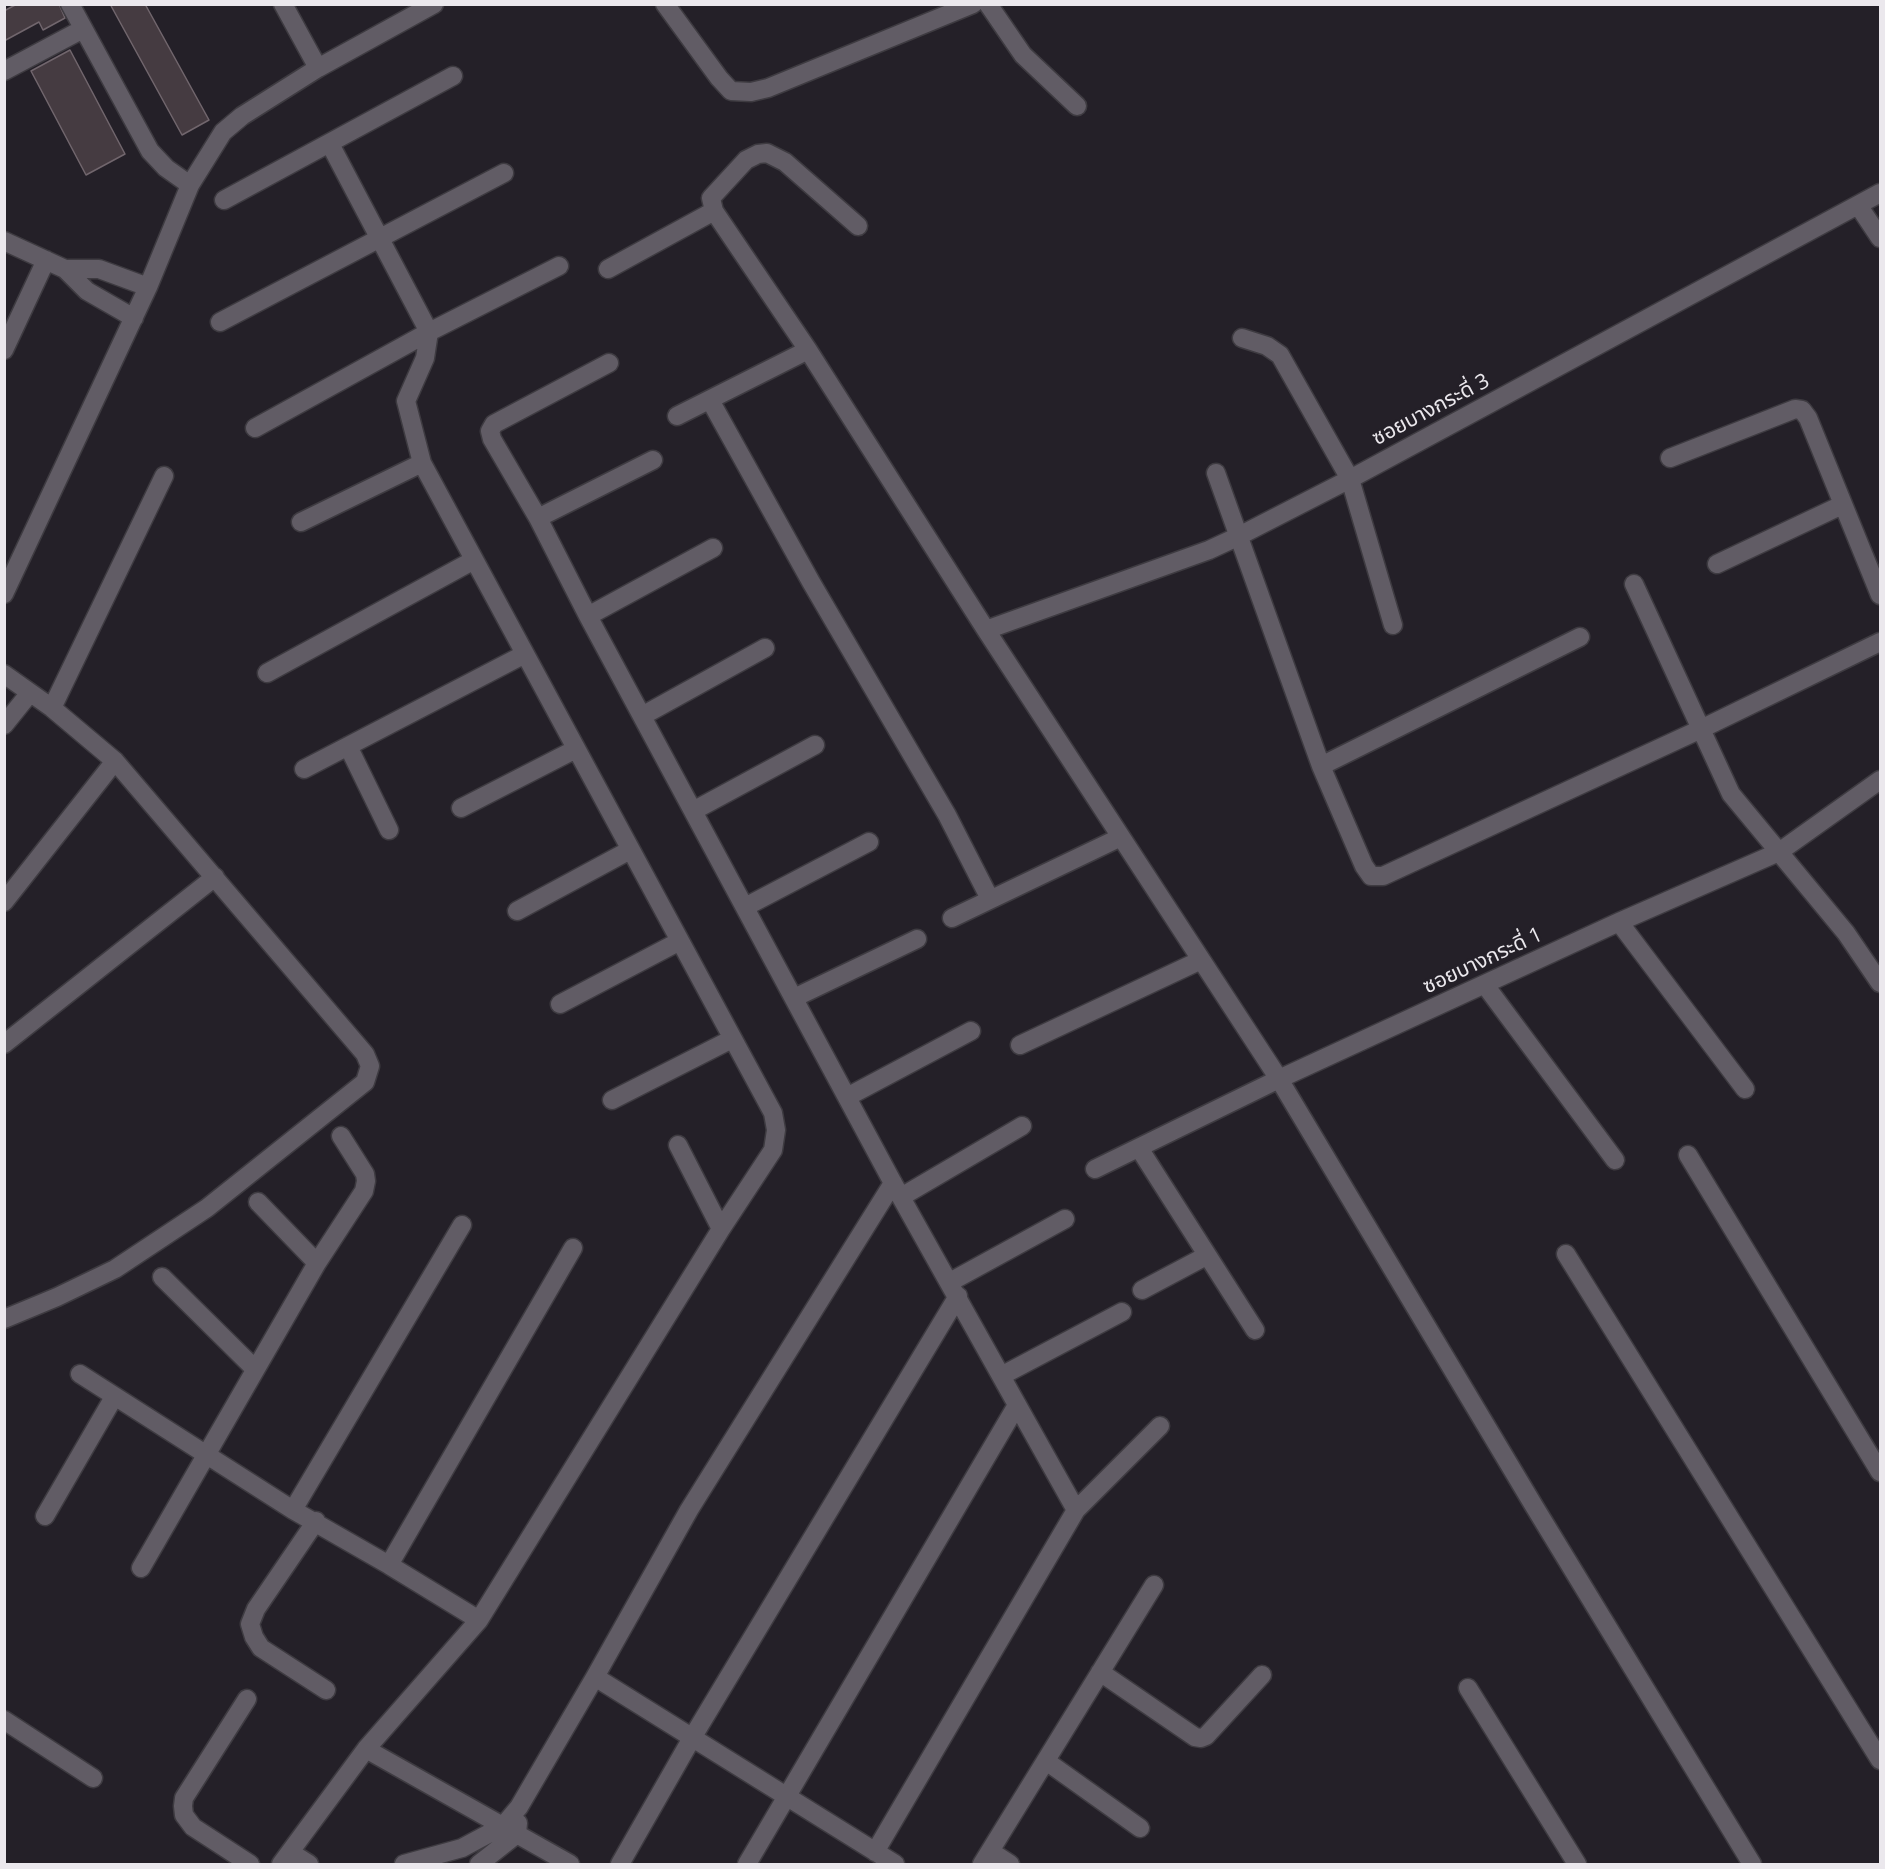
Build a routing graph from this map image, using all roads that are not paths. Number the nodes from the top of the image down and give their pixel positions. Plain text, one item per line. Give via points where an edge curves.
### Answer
1 (70, 4) edge
2 (283, 4) edge
3 (434, 4) edge
4 (665, 4) edge
5 (973, 4) edge
6 (988, 4) edge
7 (83, 29) junction
8 (318, 68) junction
9 (4, 71) edge
10 (453, 76) dead end
11 (1077, 106) dead end
12 (330, 144) junction
13 (504, 173) dead end
14 (190, 185) junction
15 (1881, 194) edge
16 (224, 200) dead end
17 (1858, 205) junction
18 (714, 211) junction
19 (858, 226) dead end
20 (379, 238) junction
21 (1881, 238) edge
22 (4, 241) edge
23 (46, 261) junction
24 (559, 266) dead end
25 (65, 269) junction
26 (608, 269) dead end
27 (148, 287) junction
28 (134, 318) junction
29 (220, 322) dead end
30 (429, 332) junction
31 (1242, 338) dead end
32 (4, 350) edge
33 (808, 350) junction
34 (609, 363) dead end
35 (710, 400) junction
36 (677, 416) dead end
37 (255, 428) dead end
38 (1670, 458) dead end
39 (653, 460) dead end
40 (422, 463) junction
41 (1216, 473) dead end
42 (164, 476) dead end
43 (1350, 479) junction
44 (1842, 505) junction
45 (538, 518) junction
46 (302, 522) dead end
47 (1237, 537) junction
48 (713, 548) dead end
49 (474, 560) junction
50 (1717, 564) dead end
51 (1634, 584) dead end
52 (4, 594) edge
53 (1881, 595) edge
54 (588, 616) junction
55 (1393, 625) dead end
56 (986, 630) junction
57 (1580, 637) dead end
58 (1881, 642) edge
59 (765, 648) dead end
60 (525, 654) junction
61 (267, 673) dead end
62 (4, 674) edge
63 (29, 694) junction
64 (52, 708) junction
65 (642, 716) junction
66 (4, 725) edge
67 (1701, 729) junction
68 (815, 745) dead end
69 (348, 746) junction
70 (576, 749) junction
71 (115, 760) junction
72 (1322, 766) junction
73 (304, 770) dead end
74 (1881, 780) edge
75 (461, 808) dead end
76 (693, 811) junction
77 (389, 830) dead end
78 (1121, 837) junction
79 (869, 842) dead end
80 (630, 850) junction
81 (1779, 852) junction
82 (215, 877) junction
83 (990, 899) junction
84 (4, 902) edge
85 (745, 907) junction
86 (517, 911) dead end
87 (952, 918) dead end
88 (1619, 922) junction
89 (917, 939) dead end
90 (680, 941) junction
91 (1201, 960) junction
92 (1881, 983) edge
93 (1485, 985) junction
94 (794, 998) junction
95 (560, 1004) dead end
96 (971, 1031) dead end
97 (732, 1039) junction
98 (4, 1044) edge
99 (1020, 1045) dead end
100 (1279, 1079) junction
101 (1745, 1089) dead end
102 (847, 1097) junction
103 (612, 1100) dead end
104 (1022, 1126) dead end
105 (341, 1136) dead end
106 (678, 1145) dead end
107 (1139, 1148) junction
108 (1688, 1155) dead end
109 (1615, 1160) dead end
110 (1095, 1169) dead end
111 (897, 1190) junction
112 (258, 1202) dead end
113 (1065, 1219) dead end
114 (462, 1225) dead end
115 (721, 1229) junction
116 (573, 1248) dead end
117 (1566, 1254) dead end
118 (1206, 1256) junction
119 (317, 1263) junction
120 (162, 1277) dead end
121 (954, 1289) junction
122 (1142, 1290) dead end
123 (1122, 1312) dead end
124 (4, 1319) edge
125 (1255, 1330) dead end
126 (255, 1369) junction
127 (80, 1374) dead end
128 (1001, 1376) junction
129 (114, 1397) junction
130 (1017, 1405) junction
131 (1160, 1426) dead end
132 (207, 1454) junction
133 (1881, 1472) edge
134 (293, 1510) junction
135 (1076, 1510) junction
136 (45, 1516) dead end
137 (316, 1521) junction
138 (389, 1565) junction
139 (141, 1568) dead end
140 (1154, 1585) dead end
141 (479, 1620) junction
142 (1100, 1672) junction
143 (1262, 1675) dead end
144 (596, 1677) junction
145 (1468, 1688) dead end
146 (326, 1690) dead end
147 (247, 1699) dead end
148 (4, 1720) edge
149 (692, 1738) junction
150 (366, 1749) junction
151 (1046, 1761) junction
152 (1881, 1761) edge
153 (93, 1778) dead end
154 (786, 1797) junction
155 (1140, 1828) dead end
156 (510, 1830) junction
157 (286, 1858) edge
158 (455, 1858) edge
159 (986, 1858) edge
160 (885, 1860) edge
161 (250, 1864) edge
162 (309, 1864) edge
163 (404, 1864) edge
164 (479, 1864) edge
165 (570, 1864) edge
166 (620, 1864) edge
167 (747, 1864) edge
168 (1010, 1864) edge
169 (1577, 1864) edge
170 (1752, 1864) edge

1 - 7 street
2 - 8 street
3 - 8 street
4 - 5 street via 731,91 751,92
6 - 11 street via 1023,55
7 - 9 street
7 - 14 street via 150,151 165,168
8 - 14 street via 223,132
10 - 12 street
12 - 16 street
12 - 20 street
13 - 20 street
14 - 27 street
15 - 17 street, ซอยบางกระดี่ 3
17 - 21 street
17 - 43 street, ซอยบางกระดี่ 3
18 - 19 street via 711,198 716,191 746,160 767,153 785,162
18 - 26 street
18 - 33 street
20 - 29 street
20 - 30 street
22 - 23 street
23 - 25 street
23 - 32 street
24 - 30 street
25 - 27 street via 99,269
25 - 28 street via 87,291
27 - 28 street
28 - 52 street
30 - 37 street
30 - 40 street via 425,358 406,401
31 - 43 street via 1280,354
33 - 35 street
33 - 56 street
34 - 45 street via 492,428 492,439
35 - 36 street
35 - 83 street via 947,815
38 - 44 street via 1795,408 1808,418
39 - 45 street
40 - 46 street
40 - 49 street
41 - 47 street
42 - 64 street
43 - 47 street, ซอยบางกระดี่ 3
43 - 55 street
44 - 50 street
44 - 53 street
45 - 54 street
47 - 56 street, ซอยบางกระดี่ 3
47 - 72 street
48 - 54 street
49 - 60 street
49 - 61 street
51 - 67 street
54 - 65 street
56 - 78 street
57 - 72 street
58 - 67 street
59 - 65 street
60 - 69 street
60 - 70 street
62 - 63 street
63 - 64 street
63 - 66 street
64 - 71 street
65 - 76 street
67 - 72 street via 1383,876 1371,876 1364,866
67 - 81 street via 1731,794
68 - 76 street
69 - 73 street
69 - 77 street
70 - 75 street
70 - 80 street
71 - 82 street
71 - 84 street
74 - 81 street, ซอยบางกระดี่ 1
76 - 85 street
78 - 83 street
78 - 91 street
79 - 85 street
80 - 86 street
80 - 90 street
81 - 88 street, ซอยบางกระดี่ 1
81 - 92 street
82 - 98 street
82 - 124 street via 364,1054 370,1066 365,1082 207,1208 115,1269
83 - 87 street
85 - 94 street
88 - 93 street, ซอยบางกระดี่ 1
88 - 101 street
89 - 94 street
90 - 95 street
90 - 97 street
91 - 99 street
91 - 100 street
93 - 100 street, ซอยบางกระดี่ 1
93 - 109 street
94 - 102 street
96 - 102 street
97 - 103 street
97 - 115 street via 773,1113 776,1130 773,1150
100 - 107 street, ซอยบางกระดี่ 1
100 - 170 street
102 - 111 street
104 - 111 street
105 - 119 street via 366,1181 364,1191
106 - 115 street
107 - 110 street, ซอยบางกระดี่ 1
107 - 118 street
108 - 133 street
111 - 121 street
111 - 144 street via 689,1510
112 - 119 street
113 - 121 street
114 - 134 street
115 - 141 street
116 - 138 street
117 - 152 street
118 - 122 street
118 - 125 street
119 - 126 street
120 - 126 street
121 - 128 street
121 - 149 street
123 - 128 street
126 - 132 street
127 - 129 street
128 - 130 street
129 - 132 street
129 - 136 street
130 - 135 street
130 - 154 street
131 - 135 street
132 - 134 street
132 - 139 street
134 - 137 street
135 - 160 street
137 - 138 street
137 - 146 street via 256,1609 250,1624 261,1648
138 - 141 street
140 - 142 street
141 - 150 street
142 - 143 street via 1201,1738
142 - 151 street
144 - 149 street
144 - 156 street via 519,1807
145 - 169 street
147 - 161 street via 184,1798 183,1806 193,1827
148 - 153 street
149 - 154 street
149 - 166 street
150 - 156 street
150 - 157 street
151 - 155 street
151 - 159 street
154 - 160 street
154 - 167 street
156 - 158 street via 462,1848
156 - 164 street
156 - 165 street
157 - 162 street
158 - 163 street
159 - 168 street

